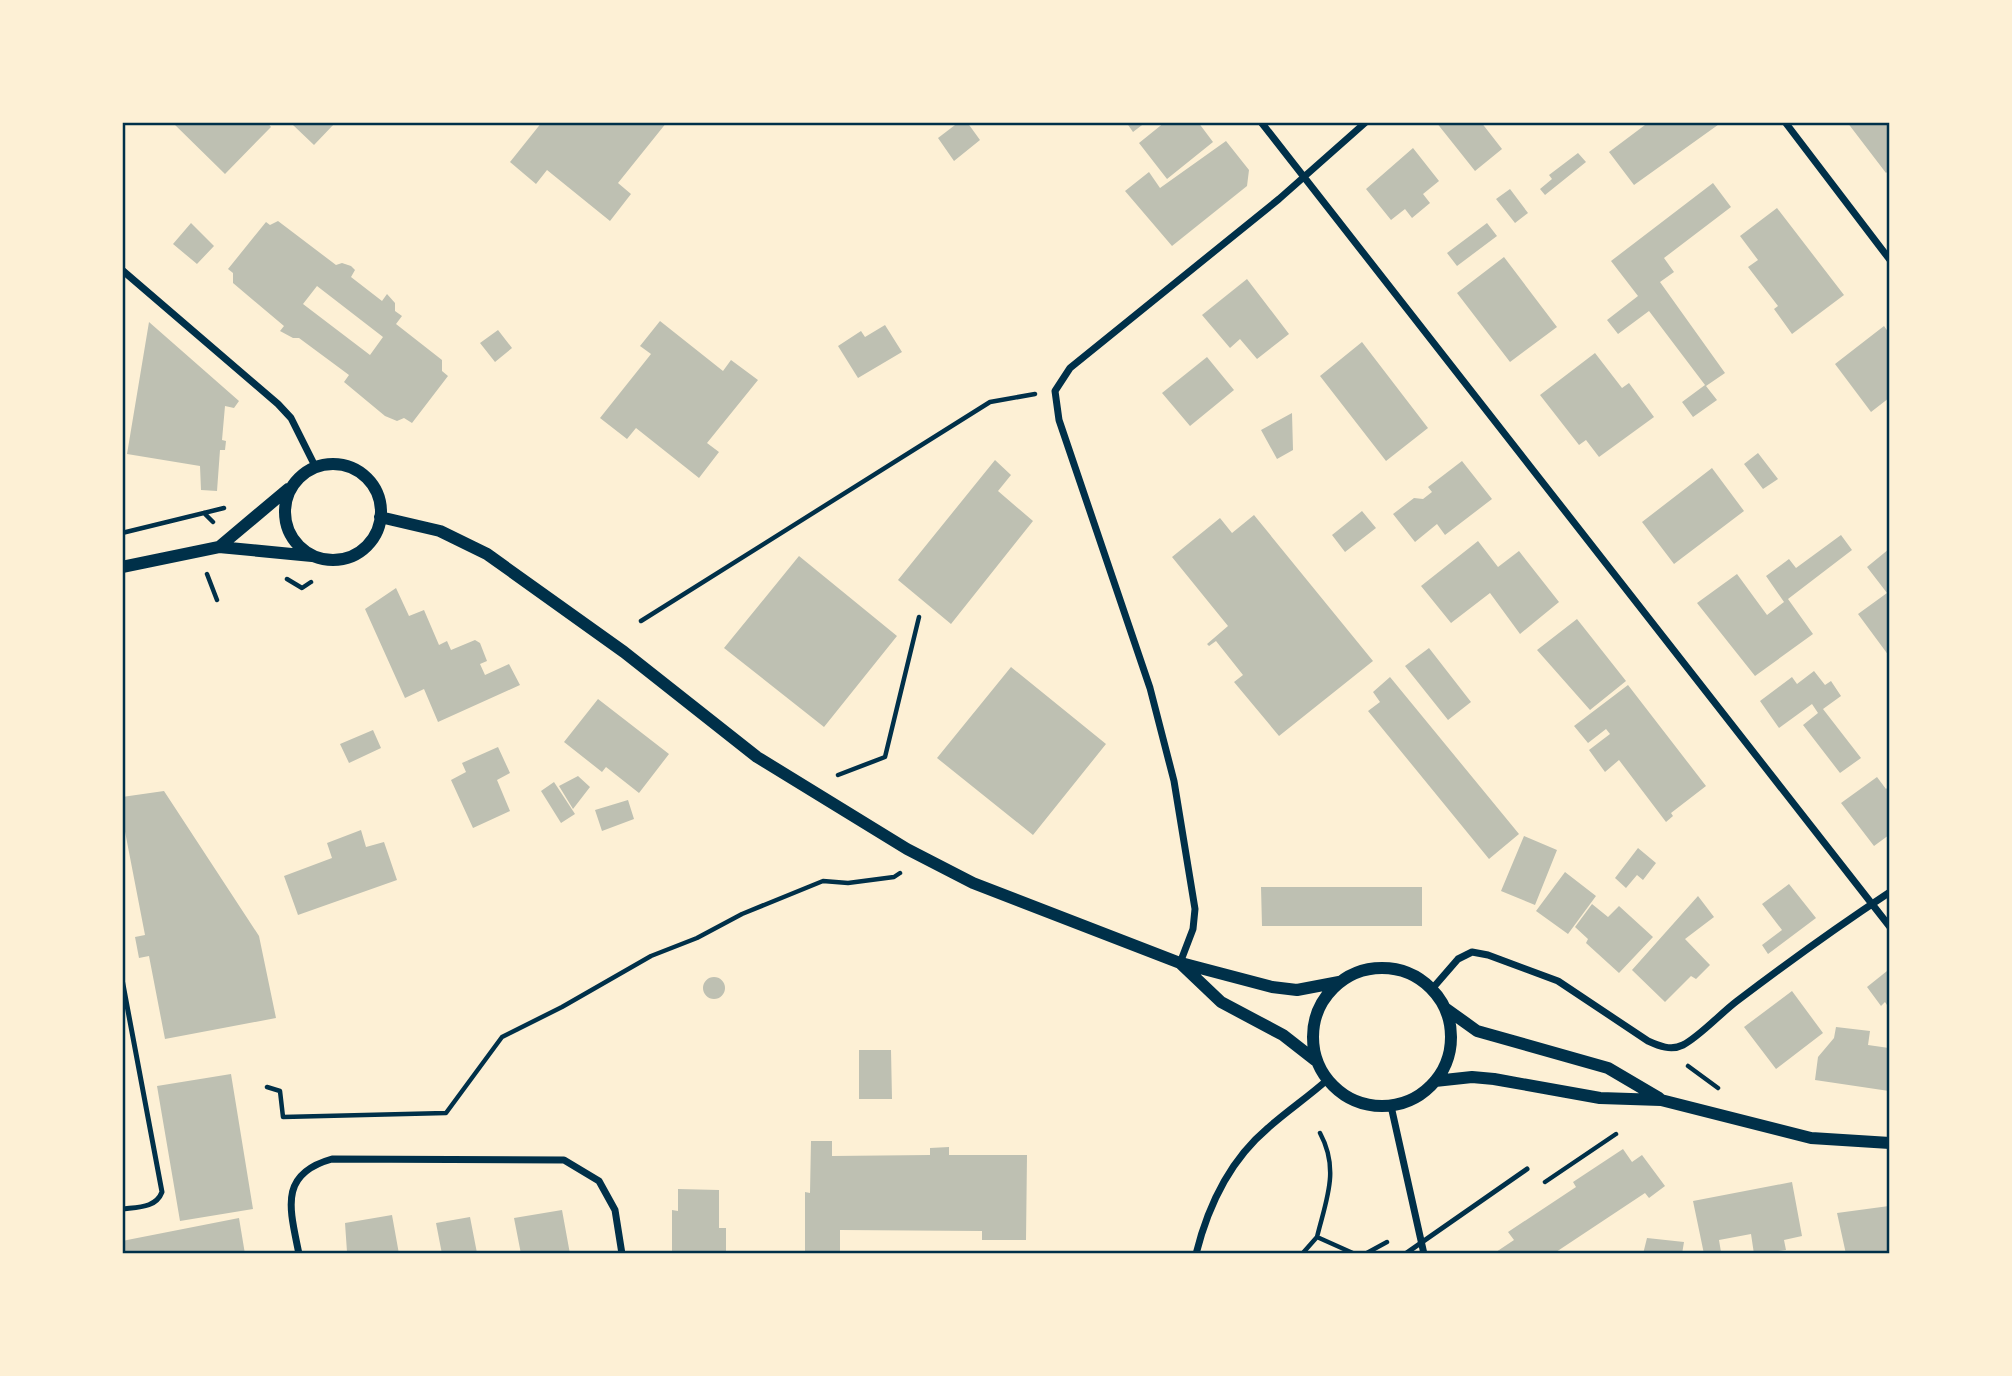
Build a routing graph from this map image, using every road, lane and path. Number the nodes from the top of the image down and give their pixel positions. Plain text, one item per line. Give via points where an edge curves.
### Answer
1 (1261, 122) edge
2 (1366, 122) edge
3 (1785, 122) edge
4 (1304, 178) junction
5 (1889, 260) edge
6 (122, 270) edge
7 (1055, 391) junction
8 (315, 466) junction
9 (293, 484) junction
10 (204, 513) dead end
11 (380, 517) junction
12 (122, 533) edge
13 (219, 547) junction
14 (314, 556) junction
15 (122, 567) edge
16 (207, 573) dead end
17 (216, 600) dead end
18 (919, 617) dead end
19 (641, 621) dead end
20 (838, 775) dead end
21 (902, 871) dead end
22 (1889, 892) edge
23 (1870, 905) junction
24 (1889, 927) edge
25 (1180, 963) junction
26 (122, 979) edge
27 (1339, 982) junction
28 (1432, 989) junction
29 (1445, 1008) junction
30 (1315, 1060) junction
31 (1327, 1080) junction
32 (1435, 1082) junction
33 (267, 1087) dead end
34 (1661, 1100) junction
35 (1391, 1106) junction
36 (1320, 1133) dead end
37 (1889, 1143) edge
38 (1527, 1169) dead end
39 (122, 1209) edge
40 (1317, 1237) junction
41 (1389, 1239) dead end
42 (1420, 1243) junction
43 (299, 1254) edge
44 (622, 1254) edge
45 (1196, 1254) edge
46 (1303, 1254) edge
47 (1355, 1254) edge
48 (1365, 1254) edge
49 (1405, 1254) edge
50 (1424, 1254) edge

1 - 4 street
2 - 4 street
3 - 5 street
4 - 7 street via 1070,368
4 - 23 street
6 - 8 street via 278,404 291,418
7 - 19 path via 989,402
7 - 25 street via 1059,420 1150,688 1174,781 1195,909
8 - 9 street
8 - 11 street via 332,463 363,474 380,501
9 - 13 street
9 - 14 street via 287,496 286,524 292,537
10 - 12 path
11 - 14 street via 372,539 349,557
11 - 25 street via 440,531 487,554 624,652 757,757 906,849 973,883
13 - 14 street
13 - 15 street
16 - 17 path
18 - 20 path via 885,757
21 - 33 path via 894,877 848,883 823,881 651,956 502,1037 446,1114 283,1117 280,1091
22 - 23 street
23 - 24 street
23 - 28 street via 1675,1048 1648,1041 1558,981 1488,955 1472,952 1458,958
25 - 27 street via 1297,990
25 - 30 street via 1221,1002 1283,1035
26 - 39 lane via 162,1192 152,1205
27 - 28 street via 1359,971 1396,968
27 - 30 street via 1323,999 1316,1021
28 - 29 street
29 - 32 street via 1451,1031 1449,1054
29 - 34 street via 1477,1031 1608,1068
30 - 31 street
31 - 35 street via 1351,1100
31 - 45 street via 1246,1150 1208,1211
32 - 34 street via 1472,1077 1600,1098
32 - 35 street via 1416,1097
34 - 37 street via 1811,1138
35 - 42 street
36 - 40 path via 1330,1152 1331,1177
38 - 42 lane
40 - 46 path
40 - 47 path
41 - 48 path
42 - 49 lane
42 - 50 street
43 - 44 street via 289,1204 298,1176 311,1164 332,1159 564,1160 599,1181 615,1210

